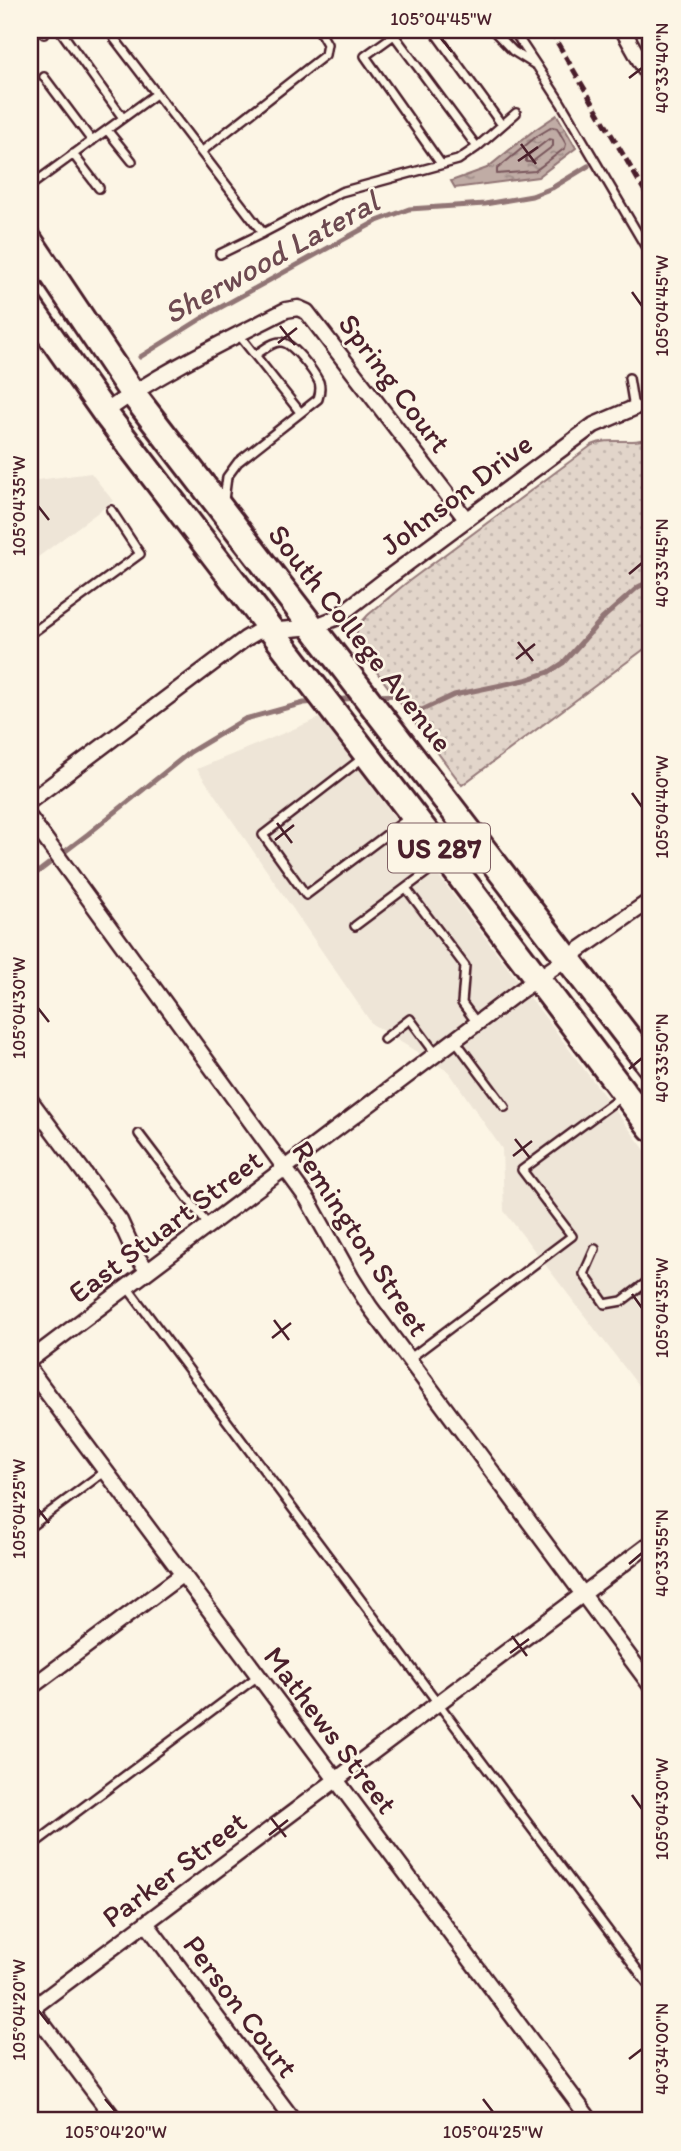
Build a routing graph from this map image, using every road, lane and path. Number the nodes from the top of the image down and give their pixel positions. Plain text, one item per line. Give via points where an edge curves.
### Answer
1 (60, 30) edge
2 (125, 30) edge
3 (401, 30) edge
4 (433, 30) edge
5 (493, 30) edge
6 (513, 30) edge
7 (623, 30) edge
8 (324, 31) edge
9 (394, 35) junction
10 (537, 66) junction
11 (44, 77) dead end
12 (651, 80) edge
13 (156, 94) junction
14 (516, 113) dead end
15 (123, 118) junction
16 (502, 125) junction
17 (107, 130) junction
18 (92, 141) junction
19 (477, 148) junction
20 (201, 152) junction
21 (73, 154) junction
22 (132, 161) dead end
23 (441, 164) junction
24 (30, 186) edge
25 (99, 188) dead end
26 (263, 233) junction
27 (30, 241) edge
28 (220, 254) dead end
29 (651, 256) edge
30 (30, 307) edge
31 (239, 335) junction
32 (255, 355) junction
33 (629, 378) dead end
34 (132, 393) junction
35 (634, 408) joint
36 (105, 412) junction
37 (300, 412) junction
38 (111, 510) dead end
39 (222, 511) junction
40 (466, 519) junction
41 (313, 627) junction
42 (36, 630) dead end
43 (272, 630) junction
44 (367, 755) junction
45 (30, 801) edge
46 (413, 815) junction
47 (30, 818) edge
48 (446, 858) junction
49 (406, 888) junction
50 (651, 900) edge
51 (355, 926) dead end
52 (568, 958) junction
53 (538, 979) junction
54 (477, 1024) junction
55 (384, 1039) dead end
56 (455, 1040) junction
57 (436, 1054) junction
58 (651, 1067) edge
59 (625, 1094) junction
60 (30, 1100) edge
61 (505, 1107) dead end
62 (651, 1128) edge
63 (139, 1134) dead end
64 (285, 1168) junction
65 (208, 1226) junction
66 (595, 1249) dead end
67 (148, 1271) junction
68 (651, 1279) edge
69 (127, 1287) junction
70 (409, 1359) junction
71 (30, 1360) edge
72 (30, 1370) edge
73 (105, 1471) junction
74 (30, 1527) edge
75 (651, 1544) edge
76 (183, 1574) junction
77 (583, 1595) junction
78 (258, 1675) junction
79 (651, 1686) edge
80 (30, 1688) edge
81 (438, 1703) junction
82 (336, 1780) junction
83 (30, 1847) edge
84 (146, 1923) junction
85 (651, 1988) edge
86 (30, 2008) edge
87 (116, 2121) edge
88 (294, 2121) edge
89 (591, 2121) edge

1 - 15 lane
2 - 13 lane via 114,38
3 - 9 lane
4 - 16 lane
5 - 10 lane via 513,51
6 - 10 lane
7 - 12 street
8 - 20 lane via 324,55
9 - 19 lane
9 - 23 lane via 365,56
10 - 29 lane
11 - 18 lane
13 - 15 lane
13 - 20 lane
14 - 16 lane
15 - 17 lane
16 - 19 lane
17 - 18 lane
17 - 22 lane
18 - 21 lane
19 - 23 lane
20 - 26 lane
21 - 24 lane
21 - 25 lane
23 - 26 lane via 341,192
26 - 28 lane
27 - 34 highway, South College Avenue / US 287
30 - 36 highway, US 287
31 - 32 lane
31 - 34 street
31 - 40 street, Spring Court via 286,310 307,312
32 - 37 lane
32 - 37 lane via 279,342 294,348 320,384 318,399
33 - 35 lane
34 - 36 street
34 - 39 highway, South College Avenue / US 287
35 - 40 street, Johnson Drive via 594,425
36 - 43 highway, US 287
37 - 39 lane via 238,462 227,477
38 - 42 lane via 140,554
39 - 41 highway, South College Avenue / US 287
40 - 41 street, Johnson Drive via 336,618
41 - 43 street
41 - 52 highway, South College Avenue / US 287
43 - 44 highway, US 287
43 - 45 street via 245,639
44 - 46 highway, US 287
44 - 46 lane via 263,835 306,895
46 - 48 highway, US 287
47 - 64 street, Remington Street
48 - 49 lane
48 - 53 highway, US 287
49 - 51 lane
49 - 54 lane via 465,966 462,1003
50 - 52 street, East Stuart Street
52 - 53 street, East Stuart Street
52 - 58 highway, South College Avenue / US 287
53 - 54 street, East Stuart Street
53 - 59 highway, US 287
54 - 56 street, East Stuart Street
55 - 57 lane via 410,1019
56 - 57 street, East Stuart Street
56 - 61 lane
57 - 64 street, East Stuart Street
59 - 62 highway, US 287
59 - 70 lane via 522,1170 572,1236
60 - 67 street via 120,1221
63 - 65 lane
64 - 65 street, East Stuart Street
64 - 70 street, Remington Street via 351,1277
65 - 67 street, East Stuart Street
66 - 68 lane via 584,1273 605,1304 622,1301
67 - 69 street, East Stuart Street
69 - 71 street, East Stuart Street
69 - 81 lane
70 - 77 street, Remington Street
72 - 73 street, Mathews Street
73 - 74 lane
73 - 76 street, Mathews Street
75 - 77 street, Parker Street
76 - 78 street, Mathews Street
76 - 80 street
77 - 79 street, Remington Street
77 - 81 street, Parker Street
78 - 82 street, Mathews Street
78 - 83 lane
81 - 82 street, Parker Street
81 - 85 lane
82 - 84 street, Parker Street
82 - 89 street, Mathews Street
84 - 86 street, Parker Street
84 - 88 street, Person Court
86 - 87 street

